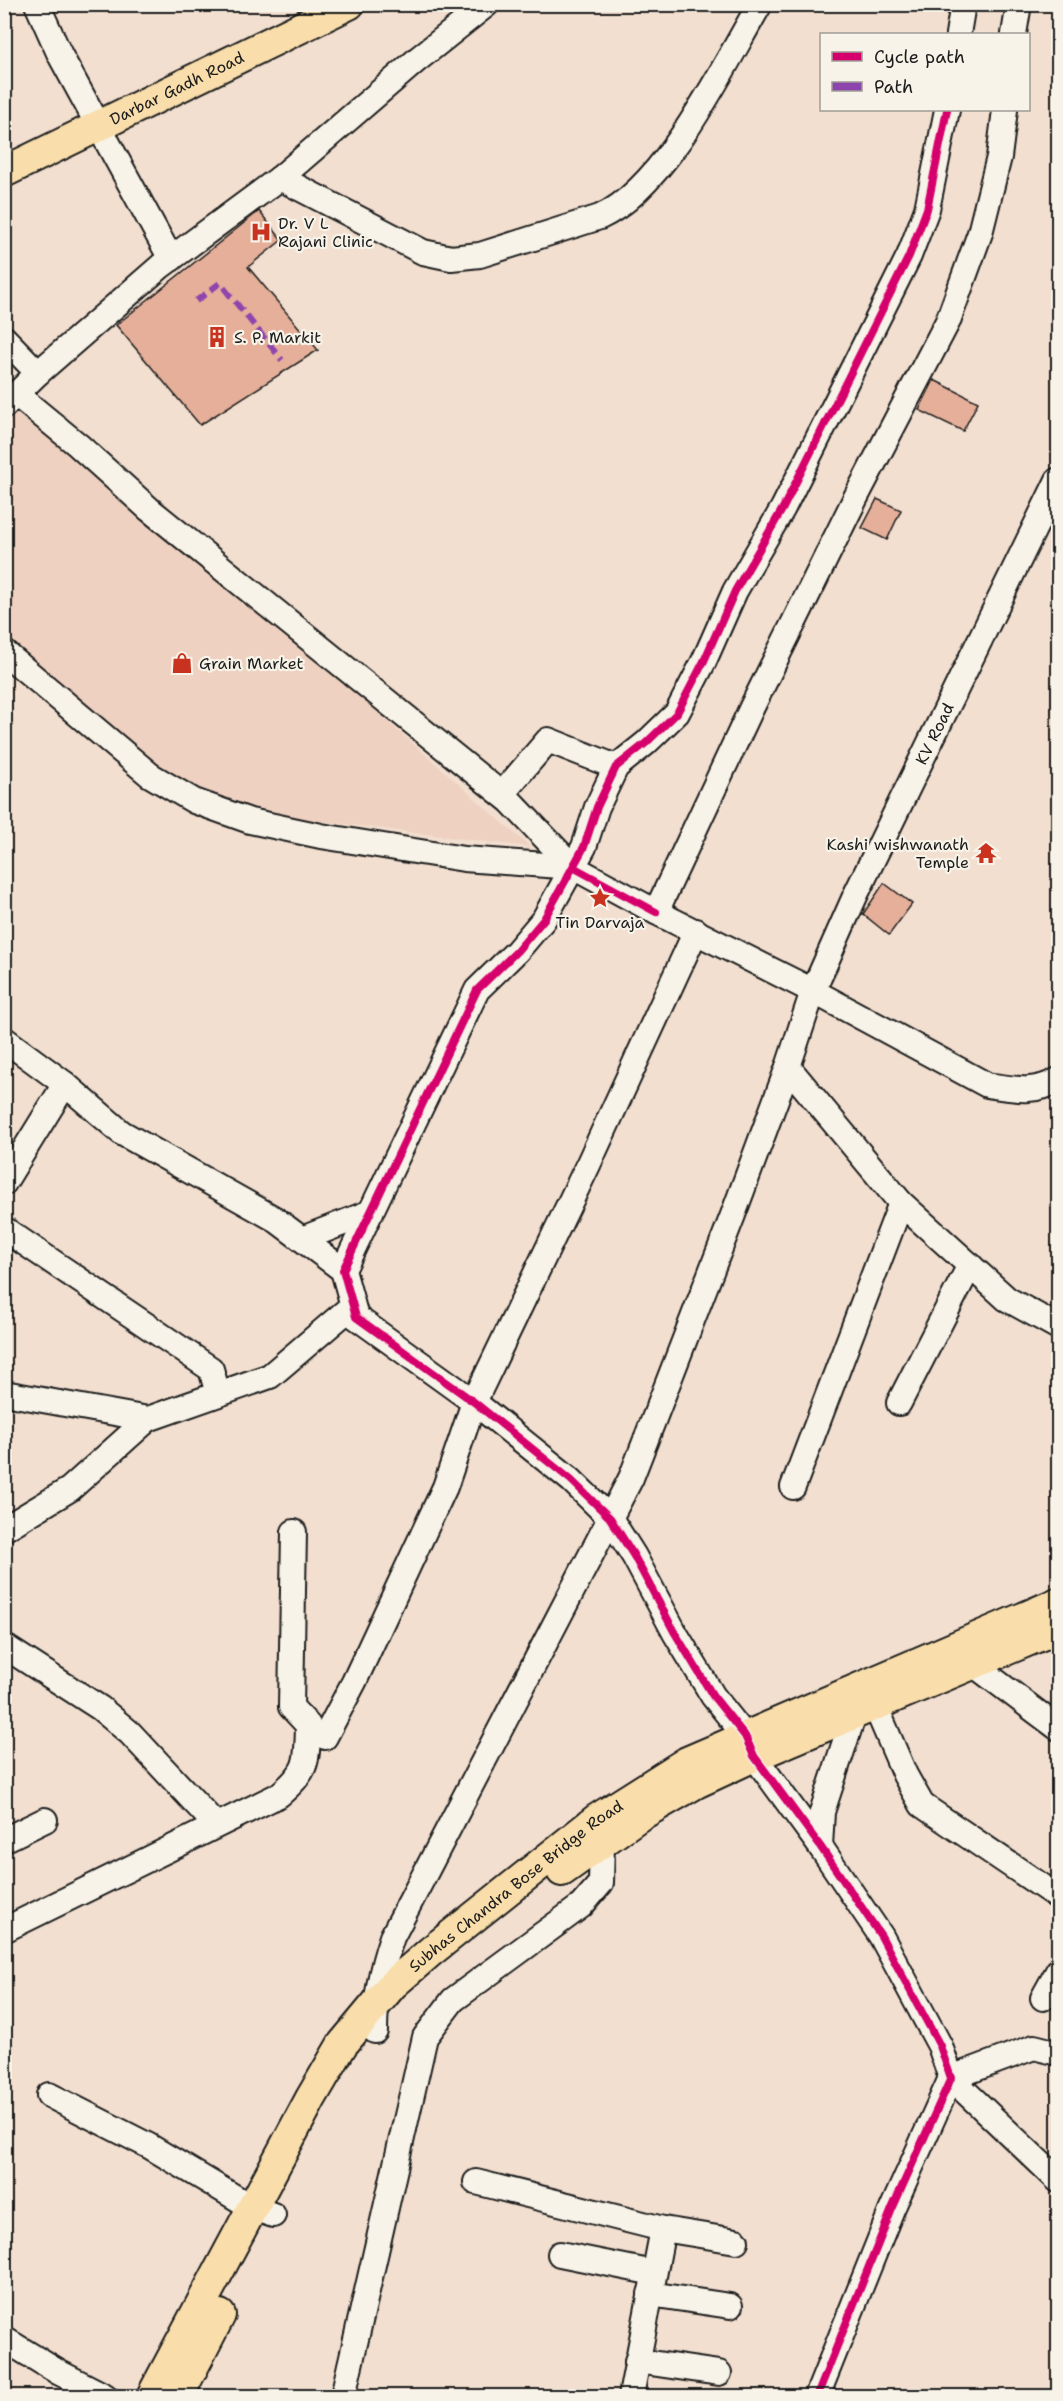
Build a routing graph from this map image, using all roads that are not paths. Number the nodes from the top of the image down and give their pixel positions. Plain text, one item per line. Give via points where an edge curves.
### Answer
1 (37, 4) edge
2 (349, 4) edge
3 (487, 4) edge
4 (760, 4) edge
5 (963, 4) edge
6 (1019, 4) edge
7 (958, 33) edge
8 (1014, 33) edge
9 (947, 111) edge
10 (1005, 111) edge
11 (100, 126) junction
12 (4, 172) edge
13 (280, 178) junction
14 (171, 259) junction
15 (4, 338) edge
16 (38, 374) junction
17 (10, 400) edge
18 (1059, 480) edge
19 (4, 652) edge
20 (616, 767) junction
21 (502, 794) junction
22 (573, 867) junction
23 (656, 912) junction
24 (696, 932) junction
25 (813, 991) junction
26 (4, 1039) edge
27 (788, 1066) junction
28 (1059, 1080) edge
29 (65, 1084) junction
30 (4, 1183) edge
31 (901, 1203) junction
32 (371, 1212) junction
33 (4, 1229) edge
34 (302, 1239) junction
35 (970, 1265) junction
36 (343, 1270) junction
37 (351, 1307) junction
38 (1059, 1327) edge
39 (4, 1393) edge
40 (218, 1394) junction
41 (474, 1402) junction
42 (898, 1403) dead end
43 (148, 1419) junction
44 (793, 1487) dead end
45 (610, 1518) junction
46 (4, 1529) edge
47 (294, 1532) dead end
48 (1059, 1603) edge
49 (1059, 1628) edge
50 (4, 1646) edge
51 (973, 1664) junction
52 (865, 1710) junction
53 (1059, 1728) edge
54 (325, 1737) dead end
55 (749, 1746) junction
56 (45, 1820) dead end
57 (216, 1825) junction
58 (4, 1840) edge
59 (602, 1842) junction
60 (820, 1846) junction
61 (1059, 1897) edge
62 (4, 1930) edge
63 (1059, 1971) edge
64 (1043, 1998) dead end
65 (375, 2017) junction
66 (1059, 2053) edge
67 (951, 2078) junction
68 (49, 2095) dead end
69 (1059, 2180) edge
70 (477, 2182) dead end
71 (263, 2211) junction
72 (663, 2229) junction
73 (736, 2241) dead end
74 (560, 2254) dead end
75 (652, 2283) junction
76 (730, 2306) dead end
77 (4, 2339) edge
78 (637, 2361) junction
79 (719, 2373) dead end
80 (169, 2390) edge
81 (105, 2397) edge
82 (343, 2397) edge
83 (631, 2397) edge
84 (817, 2397) edge

1 - 11 street via 60,56
2 - 11 main road, Darbar Gadh Road
3 - 13 street
4 - 13 street via 688,127 660,165 629,200 600,217 480,255 451,258 423,252
5 - 7 street
6 - 8 street
9 - 20 street via 927,210 875,328 783,508 735,591 677,713
10 - 23 street via 999,157 980,233 948,321 752,707
11 - 12 main road, Darbar Gadh Road
11 - 14 street
13 - 14 street
14 - 16 street
15 - 16 street
16 - 17 street
17 - 21 street via 78,445 176,531
18 - 25 street, KV Road via 856,894
19 - 22 street via 150,775 194,801 250,820 321,836 464,859
20 - 21 street via 548,740
20 - 22 street via 597,807 585,847
21 - 22 street
22 - 23 street
22 - 32 street via 544,919 477,990
23 - 24 street
24 - 25 street
24 - 41 street
25 - 27 street, KV Road
25 - 28 street via 987,1085 1019,1090 1046,1088
26 - 29 street
27 - 31 street
27 - 45 street, KV Road via 631,1478
29 - 30 street
29 - 34 street via 122,1133 276,1219
31 - 35 street
31 - 44 street
32 - 34 street
32 - 36 street
33 - 40 street via 211,1369
34 - 36 street
35 - 38 street via 1007,1299
35 - 42 street
36 - 37 street
37 - 40 street via 270,1376
37 - 41 street via 356,1317
39 - 43 street
40 - 43 street
41 - 45 street via 571,1480
41 - 54 street via 445,1487
43 - 46 street via 70,1489
45 - 55 street via 713,1696
45 - 65 street, KV Road via 392,1937 380,1973
47 - 57 street via 291,1707 308,1725 307,1762 295,1781 279,1795
48 - 55 main road, Subhas Chandra Bose Bridge Road
49 - 51 main road, Subhas Chandra Bose Bridge Road
50 - 57 street via 100,1708 130,1733
51 - 52 main road, Subhas Chandra Bose Bridge Road
51 - 53 street
52 - 55 main road, Subhas Chandra Bose Bridge Road
52 - 60 street via 822,1812
52 - 61 street via 922,1805
55 - 59 main road, Subhas Chandra Bose Bridge Road
55 - 60 street
55 - 65 main road, Subhas Chandra Bose Bridge Road via 687,1762 597,1819 430,1952
56 - 58 street
57 - 62 street
59 - 65 main road, Subhas Chandra Bose Bridge Road via 526,1899 394,2010
59 - 82 street via 601,1883 581,1906 453,2000 425,2037
60 - 67 street via 881,1936 940,2046
63 - 64 street
65 - 71 main road, Subhas Chandra Bose Bridge Road via 342,2045
66 - 67 street via 1034,2048
67 - 69 street
67 - 84 street via 892,2210
68 - 71 street
70 - 72 street
71 - 80 main road, Subhas Chandra Bose Bridge Road
72 - 73 street
72 - 75 street
74 - 75 street
75 - 76 street
75 - 78 street
77 - 81 street
78 - 79 street
78 - 83 street

